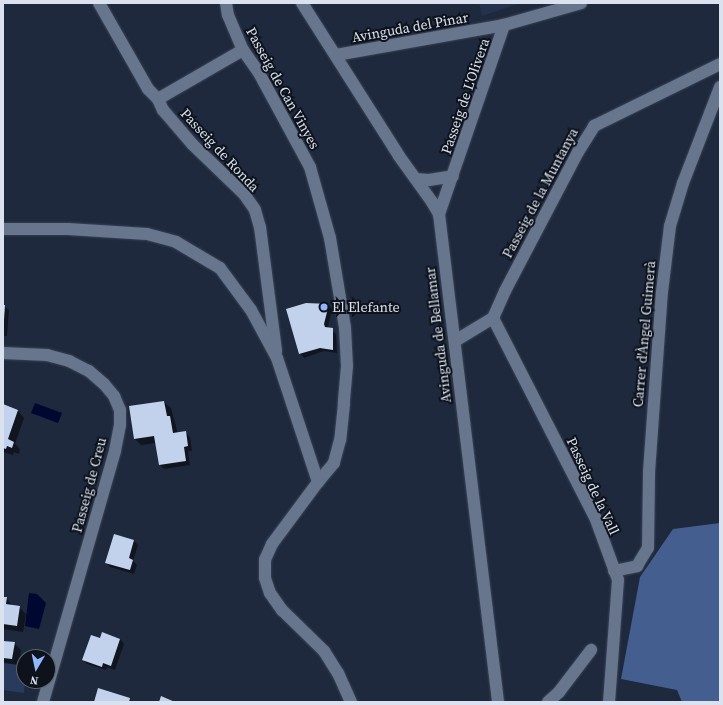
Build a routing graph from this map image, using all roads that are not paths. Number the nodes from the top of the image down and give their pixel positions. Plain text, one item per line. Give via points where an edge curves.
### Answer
1 (99, 3) edge
2 (226, 3) edge
3 (302, 3) edge
4 (581, 3) edge
5 (504, 26) junction
6 (243, 50) junction
7 (336, 56) junction
8 (720, 64) edge
9 (720, 87) edge
10 (158, 99) junction
11 (453, 176) junction
12 (416, 179) junction
13 (439, 214) junction
14 (3, 229) edge
15 (493, 318) junction
16 (455, 341) junction
17 (3, 353) edge
18 (277, 358) junction
19 (318, 482) junction
20 (614, 571) junction
21 (591, 650) dead end
22 (43, 702) edge
23 (351, 702) edge
24 (498, 702) edge
25 (548, 702) edge
26 (609, 702) edge

1 - 10 street, Passeig de Ronda via 148,89
2 - 6 street, Passeig de Can Vinyes via 228,15
3 - 7 street, Avinguda de Bellamar
4 - 5 street, Avinguda del Pinar
5 - 7 street, Avinguda del Pinar
5 - 11 street, Passeig de L'Olivera
6 - 10 street
6 - 19 street, Passeig de Can Vinyes via 259,73 310,167 330,238 337,277 345,328 347,366 341,433 334,463
7 - 12 street, Avinguda de Bellamar
8 - 15 street, Passeig de la Muntanya via 594,126 530,242
9 - 20 street, Carrer d'Àngel Guimerà via 683,183 670,226 662,292 650,450 648,548 637,566
10 - 18 street, Passeig de Ronda via 163,110 192,144 244,194 255,210 260,227
11 - 12 street, Passeig de L'Olivera via 429,180
11 - 13 street, Passeig de L'Olivera
12 - 13 street, Avinguda de Bellamar
13 - 16 street, Avinguda de Bellamar
14 - 18 street via 147,234 176,242 220,268 251,310
15 - 16 street
15 - 20 street, Passeig de la Vall via 595,517
16 - 24 street, Avinguda de Bellamar
17 - 22 street, Passeig de Creu via 47,355 69,361 89,371 104,384 114,396 120,410 115,451
18 - 19 street
19 - 23 street, Passeig de Can Vinyes via 272,544 264,560 264,578 270,593 282,610 324,651 338,673
20 - 26 street, Passeig de la Vall via 618,580
21 - 25 street via 559,692

